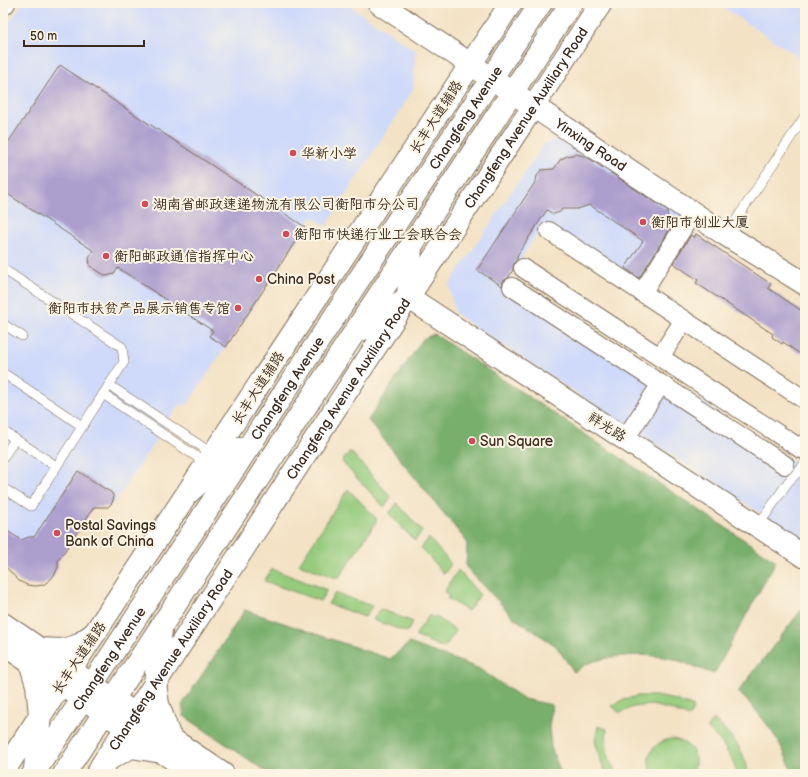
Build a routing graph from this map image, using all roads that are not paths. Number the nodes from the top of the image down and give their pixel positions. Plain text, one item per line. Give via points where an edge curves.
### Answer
1 (379, 3) edge
2 (511, 3) edge
3 (541, 3) edge
4 (571, 3) edge
5 (601, 3) edge
6 (471, 65) junction
7 (491, 78) junction
8 (512, 92) junction
9 (534, 106) junction
10 (805, 116) edge
11 (693, 212) junction
12 (549, 231) dead end
13 (726, 235) junction
14 (411, 246) junction
15 (523, 268) dead end
16 (3, 269) edge
17 (805, 284) edge
18 (512, 287) dead end
19 (642, 292) junction
20 (408, 298) junction
21 (684, 320) junction
22 (3, 324) edge
23 (22, 336) dead end
24 (352, 336) junction
25 (660, 357) junction
26 (3, 373) edge
27 (660, 384) junction
28 (108, 385) junction
29 (103, 394) junction
30 (805, 400) edge
31 (82, 426) junction
32 (3, 431) edge
33 (15, 439) junction
34 (625, 439) junction
35 (805, 443) edge
36 (3, 458) edge
37 (805, 462) edge
38 (785, 465) dead end
39 (56, 466) junction
40 (220, 466) junction
41 (252, 487) junction
42 (3, 488) edge
43 (758, 526) junction
44 (805, 556) edge
45 (3, 624) edge
46 (161, 626) junction
47 (96, 632) junction
48 (3, 644) edge
49 (34, 655) junction
50 (66, 677) junction
51 (156, 683) junction
52 (87, 691) junction
53 (109, 706) junction
54 (40, 715) junction
55 (131, 721) junction
56 (166, 745) junction
57 (3, 772) edge
58 (34, 773) edge
59 (64, 774) edge
60 (97, 774) edge
61 (195, 774) edge
62 (223, 774) edge

1 - 6 main road, Yinxing Road
2 - 6 main road, 长丰大道辅路
3 - 7 main road, Changfeng Avenue
4 - 8 main road, Changfeng Avenue
5 - 9 main road, Changfeng Avenue Auxiliary Road
6 - 7 main road, Yinxing Road
6 - 40 main road, 长丰大道辅路
7 - 8 main road, Yinxing Road
7 - 40 main road, Changfeng Avenue via 259,430
8 - 9 main road, Yinxing Road
8 - 14 main road, Changfeng Avenue
9 - 11 main road, Yinxing Road
9 - 20 main road, Changfeng Avenue Auxiliary Road
10 - 13 lane
11 - 13 main road, Yinxing Road
11 - 19 street
12 - 19 street
13 - 17 main road, Yinxing Road
14 - 20 main road
14 - 24 main road, Changfeng Avenue
15 - 25 street
16 - 28 lane via 122,347 124,362
18 - 27 street
19 - 21 street
20 - 24 main road
20 - 34 main road, 祥光路
20 - 51 main road, Changfeng Avenue Auxiliary Road
21 - 25 street
21 - 30 street
22 - 23 lane
24 - 41 main road, Changfeng Avenue
25 - 35 street via 801,449
26 - 31 lane
27 - 34 street
27 - 38 street
28 - 29 lane
28 - 40 lane via 204,448
29 - 31 lane
29 - 40 lane via 197,457
31 - 39 lane
32 - 33 lane
33 - 36 lane
33 - 39 lane
34 - 43 main road, 祥光路
37 - 43 lane
39 - 42 lane via 31,506
40 - 41 main road
40 - 47 main road, 长丰大道辅路 via 188,493
40 - 52 main road, Changfeng Avenue
41 - 46 main road, Changfeng Avenue
43 - 44 main road, 祥光路
45 - 49 main road
46 - 51 main road
46 - 53 main road, Changfeng Avenue
47 - 49 main road via 77,646
47 - 50 main road, 长丰大道辅路
48 - 49 main road
49 - 50 main road
49 - 54 main road
50 - 52 main road
50 - 54 main road, 长丰大道辅路
51 - 55 main road, Changfeng Avenue Auxiliary Road
51 - 56 main road
52 - 53 main road
52 - 58 main road, Changfeng Avenue
53 - 55 main road
53 - 59 main road, Changfeng Avenue
54 - 57 main road, 长丰大道辅路
54 - 58 main road
55 - 56 main road
55 - 60 main road, Changfeng Avenue Auxiliary Road
56 - 60 main road via 131,747 109,759
56 - 61 main road
56 - 62 main road

